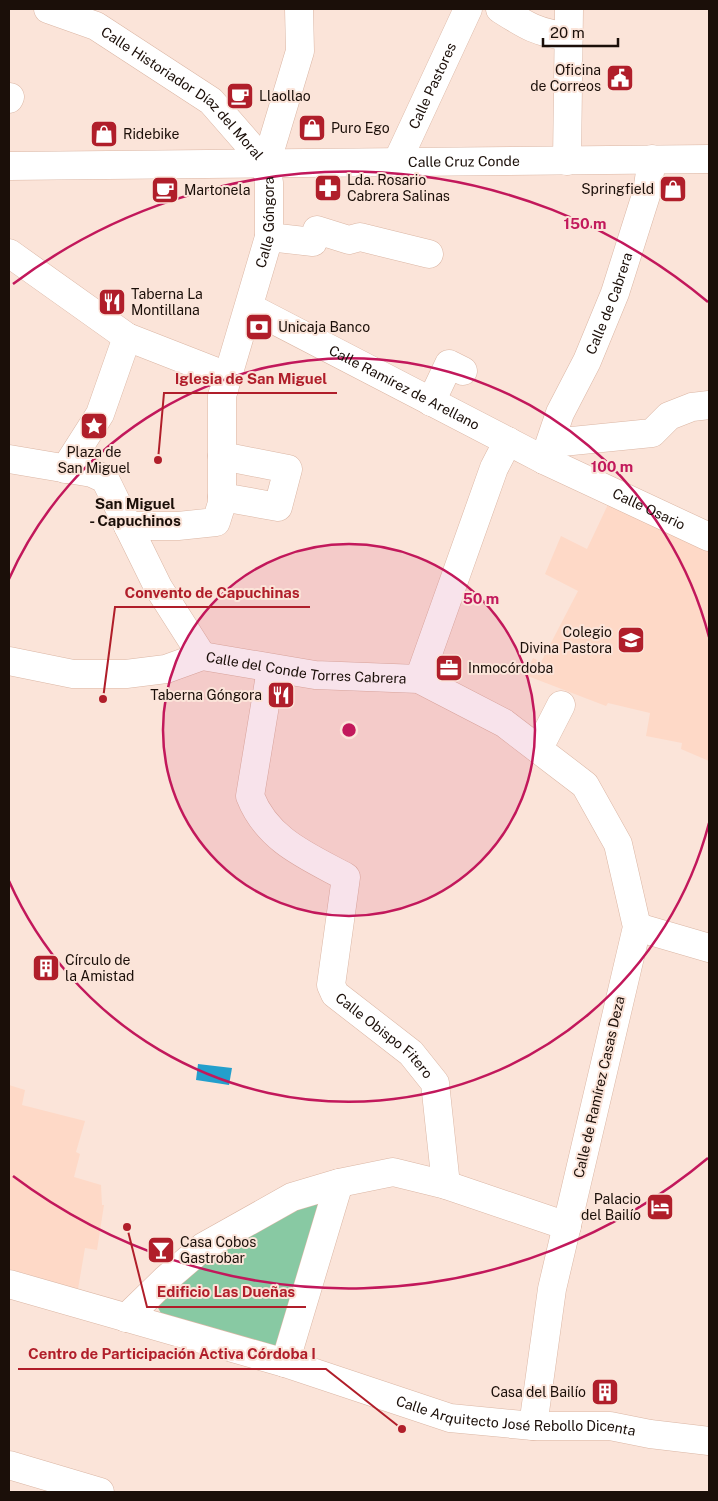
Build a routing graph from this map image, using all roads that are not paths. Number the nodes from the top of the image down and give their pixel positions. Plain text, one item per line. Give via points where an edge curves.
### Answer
1 (48, 9) edge
2 (299, 9) edge
3 (468, 9) edge
4 (500, 9) edge
5 (569, 9) edge
6 (101, 17) edge
7 (569, 36) junction
8 (652, 159) junction
9 (709, 159) edge
10 (567, 161) junction
11 (397, 162) junction
12 (266, 164) junction
13 (9, 166) edge
14 (269, 237) junction
15 (9, 254) edge
16 (429, 254) dead end
17 (249, 307) junction
18 (121, 333) junction
19 (463, 371) dead end
20 (227, 376) junction
21 (431, 402) junction
22 (709, 405) edge
23 (508, 441) junction
24 (548, 452) junction
25 (222, 456) junction
26 (9, 459) edge
27 (58, 467) junction
28 (222, 497) junction
29 (131, 532) junction
30 (709, 537) edge
31 (202, 656) junction
32 (20, 663) edge
33 (271, 669) junction
34 (419, 680) junction
35 (562, 705) dead end
36 (539, 748) junction
37 (636, 927) junction
38 (709, 948) edge
39 (339, 1183) junction
40 (446, 1185) junction
41 (568, 1226) junction
42 (9, 1284) edge
43 (126, 1318) junction
44 (284, 1363) junction
45 (534, 1426) junction
46 (709, 1441) edge
47 (9, 1465) edge
48 (100, 1492) edge

1 - 6 street, Calle Historiador Díaz del Moral
2 - 12 street, Calle Góngora via 300,51
3 - 11 street, Calle Pastores
4 - 7 street via 529,27 548,34
5 - 7 street
6 - 12 street, Calle Historiador Díaz del Moral via 211,101
7 - 10 street
8 - 9 street, Calle Cruz Conde
8 - 10 street, Calle Cruz Conde
8 - 24 street, Calle de Cabrera via 647,192 616,294 560,413
10 - 11 street, Calle Cruz Conde
11 - 12 street, Calle Cruz Conde
12 - 13 street, Calle Cruz Conde
12 - 14 street, Calle Góngora
14 - 16 street via 313,242 317,230 349,240 360,236
14 - 17 street, Calle Góngora
15 - 18 street
17 - 20 street, Calle Góngora
17 - 21 street, Calle Ramírez de Arellano
18 - 20 street
18 - 27 street via 100,414
19 - 21 street via 449,364
20 - 25 street via 222,396
21 - 23 street, Calle Ramírez de Arellano
22 - 24 street via 692,407 669,416 652,433 591,439
23 - 24 street, Calle Osario
23 - 34 street via 494,468
24 - 30 street, Calle Osario
25 - 28 street
25 - 28 street via 288,469 278,507
26 - 27 street
27 - 29 street via 92,473 105,479
28 - 29 street via 216,522
29 - 31 street via 158,587
31 - 32 street, Calle del Conde Torres Cabrera via 166,669 126,674 73,674
31 - 33 street, Calle del Conde Torres Cabrera
33 - 34 street, Calle del Conde Torres Cabrera via 315,675
33 - 40 street, Calle Obispo Fitero via 250,796 256,812 285,844 346,877 331,985 335,994 411,1053 435,1083
34 - 36 street, Calle del Conde Torres Cabrera via 504,723
35 - 36 street
36 - 37 street, Calle del Conde Torres Cabrera via 585,785 618,844
37 - 38 street
37 - 41 street, Calle de Ramírez Casas Deza
39 - 40 street via 393,1172
39 - 43 street via 292,1197 203,1247
39 - 44 street
40 - 41 street
41 - 45 street, Calle de Ramírez Casas Deza via 552,1289
42 - 43 street, Calle Arquitecto José Rebollo Dicenta
43 - 44 street, Calle Arquitecto José Rebollo Dicenta
44 - 45 street, Calle Arquitecto José Rebollo Dicenta via 450,1418
45 - 46 street, Calle Arquitecto José Rebollo Dicenta via 610,1426
47 - 48 street

